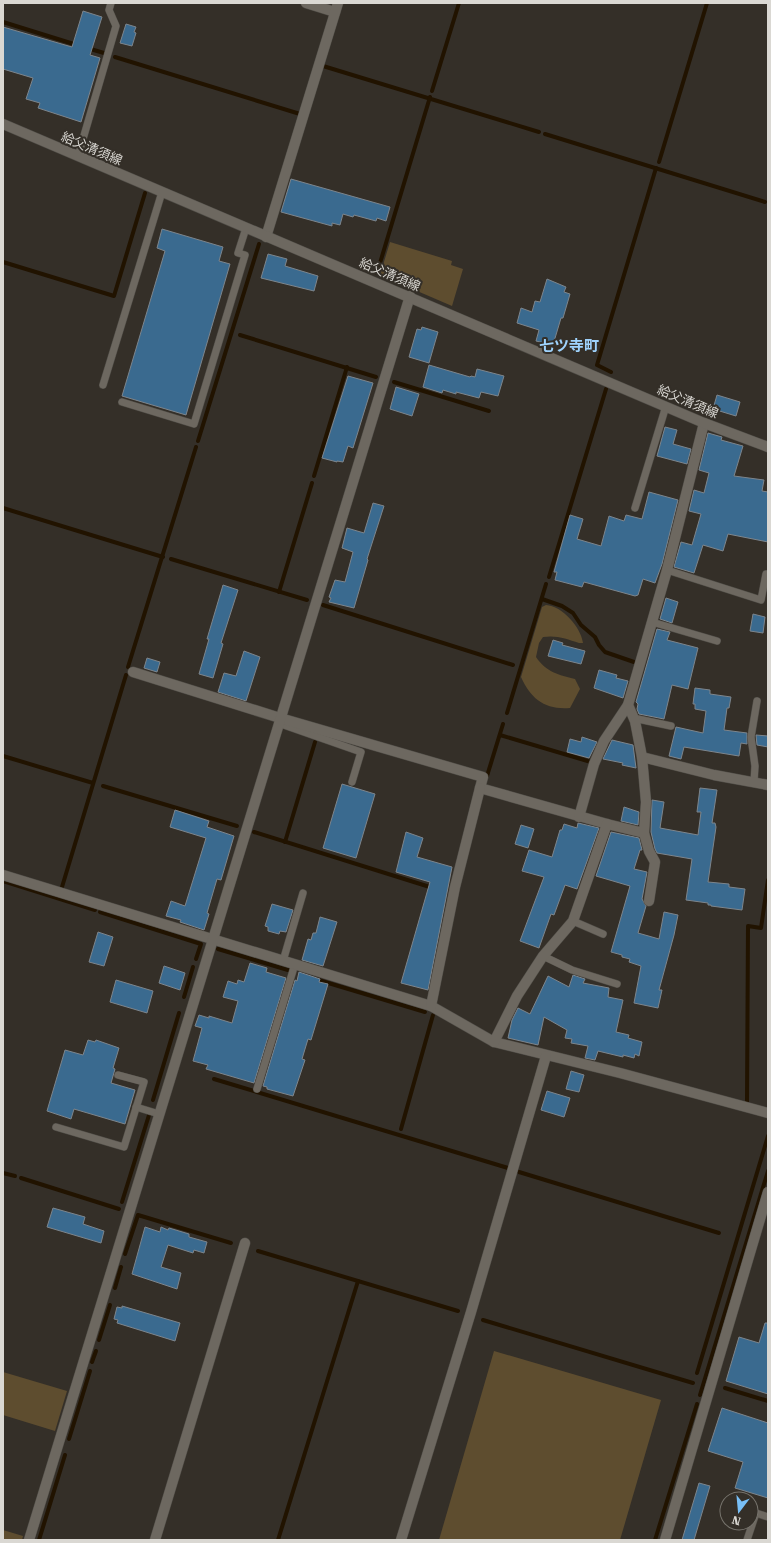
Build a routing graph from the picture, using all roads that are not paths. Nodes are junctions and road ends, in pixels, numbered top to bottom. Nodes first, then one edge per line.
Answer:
1 (112, 3) edge
2 (306, 3) edge
3 (337, 7) edge
4 (3, 124) edge
5 (78, 156) junction
6 (162, 192) junction
7 (246, 228) junction
8 (266, 237) junction
9 (410, 296) junction
10 (103, 385) dead end
11 (122, 402) dead end
12 (666, 406) junction
13 (704, 423) junction
14 (768, 446) edge
15 (635, 508) dead end
16 (667, 570) junction
17 (768, 574) edge
18 (652, 622) junction
19 (717, 641) dead end
20 (133, 672) dead end
21 (757, 701) dead end
22 (628, 705) junction
23 (279, 721) junction
24 (635, 721) junction
25 (671, 726) dead end
26 (642, 757) junction
27 (352, 782) dead end
28 (754, 782) junction
29 (768, 785) edge
30 (480, 788) junction
31 (579, 817) junction
32 (607, 824) junction
33 (644, 833) junction
34 (3, 875) edge
35 (303, 893) dead end
36 (648, 902) dead end
37 (573, 921) junction
38 (603, 934) dead end
39 (213, 939) junction
40 (543, 956) junction
41 (283, 961) junction
42 (295, 964) junction
43 (617, 984) dead end
44 (431, 1006) junction
45 (494, 1042) junction
46 (546, 1056) junction
47 (118, 1075) dead end
48 (257, 1089) dead end
49 (136, 1107) junction
50 (768, 1113) edge
51 (159, 1114) junction
52 (56, 1127) dead end
53 (768, 1192) edge
54 (245, 1243) dead end
55 (768, 1517) edge
56 (29, 1540) edge
57 (155, 1540) edge
58 (401, 1540) edge
59 (665, 1540) edge
60 (748, 1540) edge

1 - 5 lane
2 - 3 street
3 - 8 street
4 - 5 street, 給父清須線
5 - 6 street, 給父清須線
6 - 7 street, 給父清須線
6 - 10 lane
7 - 8 street, 給父清須線
7 - 11 lane
8 - 9 street, 給父清須線
9 - 12 street, 給父清須線
9 - 23 street
12 - 13 street, 給父清須線
12 - 15 lane
13 - 14 street, 給父清須線
13 - 16 street
16 - 17 lane
16 - 18 street
18 - 19 lane
18 - 22 street
20 - 23 street
21 - 28 lane
22 - 24 street
22 - 31 street
23 - 27 lane
23 - 30 street
23 - 39 street
24 - 25 lane
24 - 26 street
26 - 28 street
26 - 33 street
28 - 29 street
30 - 31 street
30 - 44 street
31 - 32 street
32 - 33 street
32 - 37 street
33 - 36 street
34 - 39 street
35 - 41 lane
37 - 38 lane
37 - 40 street
39 - 41 street
39 - 51 street
40 - 43 lane
40 - 45 street
41 - 42 street
42 - 44 street
42 - 48 lane
44 - 45 street
45 - 46 street
46 - 50 street
46 - 58 street
47 - 49 lane
49 - 51 lane
49 - 52 lane
51 - 56 street
53 - 59 street
54 - 57 street
55 - 60 lane

